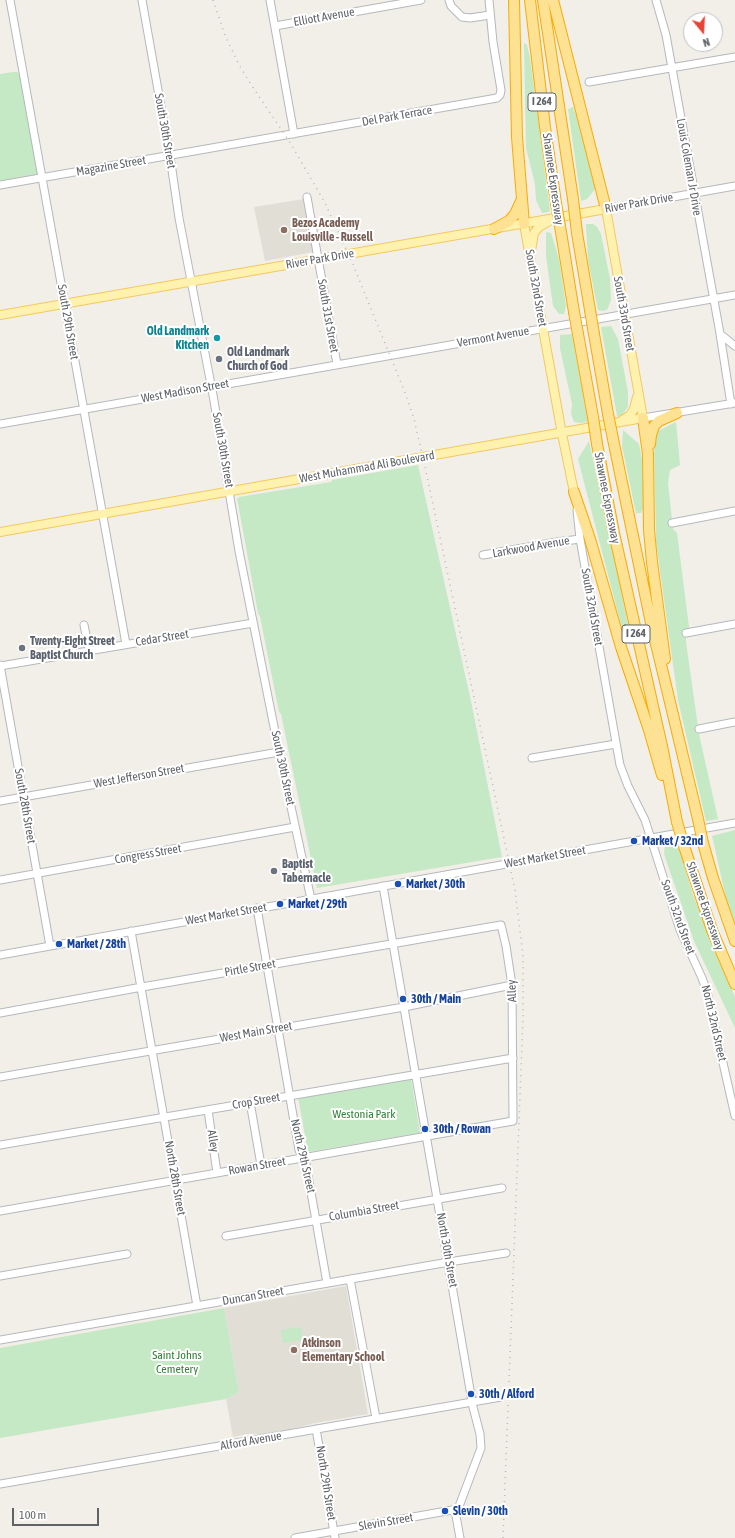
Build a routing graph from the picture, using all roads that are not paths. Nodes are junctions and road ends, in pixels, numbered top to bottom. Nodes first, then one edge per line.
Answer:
1 (10, 0) edge
2 (142, 0) edge
3 (270, 0) edge
4 (421, 0) edge
5 (449, 0) edge
6 (490, 0) edge
7 (514, 0) edge
8 (530, 0) edge
9 (543, 0) edge
10 (553, 0) edge
11 (656, 0) edge
12 (490, 15) junction
13 (275, 26) junction
14 (735, 57) edge
15 (672, 68) junction
16 (589, 82) dead end
17 (294, 134) junction
18 (170, 156) junction
19 (42, 179) junction
20 (0, 186) edge
21 (735, 186) edge
22 (694, 194) junction
23 (307, 197) dead end
24 (521, 199) junction
25 (606, 209) junction
26 (552, 219) junction
27 (524, 224) junction
28 (494, 229) junction
29 (530, 258) junction
30 (318, 259) junction
31 (192, 282) junction
32 (735, 295) edge
33 (713, 299) junction
34 (64, 304) junction
35 (624, 314) junction
36 (0, 315) edge
37 (543, 328) junction
38 (720, 334) junction
39 (735, 346) edge
40 (417, 350) joint
41 (336, 364) junction
42 (212, 386) junction
43 (638, 392) junction
44 (733, 404) edge
45 (84, 409) junction
46 (677, 413) junction
47 (643, 418) junction
48 (0, 424) edge
49 (617, 424) junction
50 (562, 434) junction
51 (648, 454) junction
52 (230, 492) junction
53 (574, 492) junction
54 (735, 511) edge
55 (103, 514) junction
56 (672, 523) dead end
57 (0, 532) edge
58 (580, 539) junction
59 (483, 555) dead end
60 (253, 623) junction
61 (735, 624) edge
62 (84, 625) dead end
63 (686, 633) dead end
64 (126, 644) junction
65 (89, 650) junction
66 (0, 666) edge
67 (735, 722) edge
68 (675, 724) junction
69 (700, 728) dead end
70 (616, 744) junction
71 (279, 752) junction
72 (532, 758) dead end
73 (23, 797) junction
74 (0, 801) edge
75 (677, 822) junction
76 (735, 823) edge
77 (295, 827) junction
78 (651, 838) junction
79 (37, 873) junction
80 (0, 880) edge
81 (383, 886) junction
82 (311, 899) junction
83 (257, 908) junction
84 (501, 925) joint
85 (131, 932) junction
86 (735, 941) edge
87 (393, 944) junction
88 (50, 946) junction
89 (0, 955) edge
90 (267, 965) junction
91 (702, 978) joint
92 (735, 984) edge
93 (512, 985) junction
94 (142, 987) junction
95 (404, 1007) junction
96 (0, 1013) edge
97 (278, 1029) junction
98 (152, 1051) junction
99 (513, 1058) junction
100 (416, 1074) junction
101 (0, 1077) edge
102 (290, 1096) junction
103 (250, 1102) junction
104 (208, 1110) junction
105 (735, 1116) edge
106 (164, 1117) junction
107 (513, 1121) joint
108 (427, 1136) junction
109 (0, 1145) edge
110 (303, 1157) junction
111 (261, 1165) junction
112 (217, 1173) junction
113 (175, 1180) junction
114 (502, 1188) dead end
115 (438, 1199) junction
116 (0, 1211) edge
117 (317, 1219) junction
118 (226, 1236) dead end
119 (506, 1253) dead end
120 (127, 1254) dead end
121 (449, 1262) junction
122 (0, 1276) edge
123 (350, 1279) junction
124 (327, 1283) junction
125 (197, 1306) junction
126 (0, 1340) edge
127 (501, 1397) dead end
128 (473, 1401) junction
129 (376, 1418) junction
130 (316, 1429) junction
131 (0, 1484) edge
132 (458, 1509) junction
133 (334, 1535) edge
134 (295, 1538) edge
135 (460, 1538) edge

1 - 19 street, South 29th Street
2 - 18 street, South 30th Street
3 - 13 street
4 - 13 street, Elliott Avenue
5 - 12 street
6 - 12 street
7 - 24 highway
8 - 75 highway, Shawnee Expressway / I 264, bridge
9 - 68 highway, Shawnee Expressway / I 264, bridge
10 - 25 highway
11 - 15 street, Louis Coleman Jr Drive
12 - 17 street, Del Park Terrace
13 - 17 street
14 - 15 street
15 - 16 street
15 - 22 street, Louis Coleman Jr Drive
17 - 18 street, Magazine Street
18 - 19 street, Magazine Street
18 - 31 street, South 30th Street
19 - 20 street, Magazine Street
19 - 34 street, South 29th Street
21 - 22 street, River Park Drive
22 - 25 street, River Park Drive
22 - 33 street, Louis Coleman Jr Drive
23 - 30 street, South 31st Street
24 - 27 highway
24 - 28 highway
25 - 26 main road, River Park Drive
25 - 35 main road, South 33rd Street
26 - 27 main road, River Park Drive
26 - 29 main road
27 - 28 main road, River Park Drive
27 - 29 main road, South 32nd Street
28 - 30 main road, River Park Drive
29 - 37 main road, South 32nd Street
30 - 31 main road, River Park Drive
30 - 41 street, South 31st Street
31 - 34 main road, River Park Drive
31 - 42 street, South 30th Street
32 - 33 street, Vermont Avenue
33 - 35 street, Vermont Avenue
33 - 38 street, Louis Coleman Jr Drive
34 - 36 main road, River Park Drive
34 - 45 street, South 29th Street
35 - 37 street, Vermont Avenue
35 - 43 main road, South 33rd Street
37 - 40 street, Vermont Avenue
37 - 50 main road, South 32nd Street
38 - 39 street
38 - 44 street, Louis Coleman Jr Drive
40 - 41 street, West Madison Street
41 - 42 street, West Madison Street
42 - 45 street, West Madison Street
42 - 52 street, South 30th Street
43 - 47 main road, South 33rd Street
43 - 49 main road
44 - 46 street, West Muhammad Ali Boulevard
45 - 48 street, West Madison Street
45 - 55 street, South 29th Street
46 - 47 street, West Muhammad Ali Boulevard
46 - 51 highway
47 - 49 main road, West Muhammad Ali Boulevard
47 - 51 highway
49 - 50 main road, West Muhammad Ali Boulevard
50 - 52 main road, West Muhammad Ali Boulevard
50 - 53 main road, South 32nd Street
51 - 68 highway
52 - 55 main road, West Muhammad Ali Boulevard
52 - 60 street, South 30th Street
53 - 58 street, South 32nd Street
53 - 75 highway
54 - 56 street
55 - 57 main road, West Muhammad Ali Boulevard
55 - 64 street, South 29th Street
58 - 59 street, Larkwood Avenue
58 - 70 street, South 32nd Street
60 - 64 street, Cedar Street
60 - 71 street, South 30th Street
61 - 63 street
62 - 65 street
64 - 65 street, Cedar Street
65 - 66 street, Cedar Street
66 - 73 street, South 28th Street
67 - 69 street
68 - 86 highway, Shawnee Expressway / I 264, bridge
70 - 72 street
70 - 78 street, South 32nd Street
71 - 73 street, West Jefferson Street
71 - 77 street, South 30th Street
73 - 74 street, West Jefferson Street
73 - 79 street, South 28th Street
75 - 92 highway, Shawnee Expressway / I 264, bridge
76 - 78 street, West Market Street
77 - 79 street, Congress Street
77 - 82 street, South 30th Street
78 - 81 street, West Market Street
78 - 91 street, South 32nd Street
79 - 80 street, Congress Street
79 - 88 street, South 28th Street
81 - 82 street, West Market Street
81 - 87 street
82 - 83 street, West Market Street
83 - 85 street, West Market Street
83 - 90 street
84 - 87 street, Pirtle Street
84 - 93 street, Alley
85 - 88 street, West Market Street
85 - 94 street
87 - 90 street, Pirtle Street
87 - 95 street
88 - 89 street, West Market Street
90 - 94 street, Pirtle Street
90 - 97 street
91 - 105 street, North 32nd Street
93 - 95 street, West Main Street
93 - 99 street, Alley
94 - 96 street, Pirtle Street
94 - 98 street
95 - 97 street, West Main Street
95 - 100 street, North 30th Street
97 - 98 street, West Main Street
97 - 102 street, North 29th Street
98 - 101 street, West Main Street
98 - 106 street, North 28th Street
99 - 100 street, Crop Street
99 - 107 street, Alley
100 - 102 street, Crop Street
100 - 108 street, North 30th Street
102 - 103 street, Crop Street
102 - 110 street, North 29th Street
103 - 104 street, Crop Street
103 - 111 street
104 - 106 street, Crop Street
104 - 112 street, Alley
106 - 109 street, Crop Street
106 - 113 street, North 28th Street
107 - 108 street, Rowan Street
108 - 110 street, Rowan Street
108 - 115 street, North 30th Street
110 - 111 street, Rowan Street
110 - 117 street, North 29th Street
111 - 112 street, Rowan Street
112 - 113 street, Rowan Street
113 - 116 street, Rowan Street
113 - 125 street, North 28th Street
114 - 115 street, Columbia Street
115 - 117 street, Columbia Street
115 - 121 street, North 30th Street
117 - 118 street, Columbia Street
117 - 124 street, North 29th Street
119 - 121 street, Duncan Street
120 - 122 street
121 - 123 street, Duncan Street
121 - 128 street, North 30th Street
123 - 124 street, Duncan Street
123 - 129 street
124 - 125 street, Duncan Street
125 - 126 street, Duncan Street
127 - 128 street, Alford Avenue
128 - 129 street, Alford Avenue
128 - 132 street, North 30th Street
129 - 130 street, Alford Avenue
130 - 131 street, Alford Avenue
130 - 133 street, North 29th Street
132 - 133 street, Slevin Street
132 - 135 street
133 - 134 street, Slevin Street

